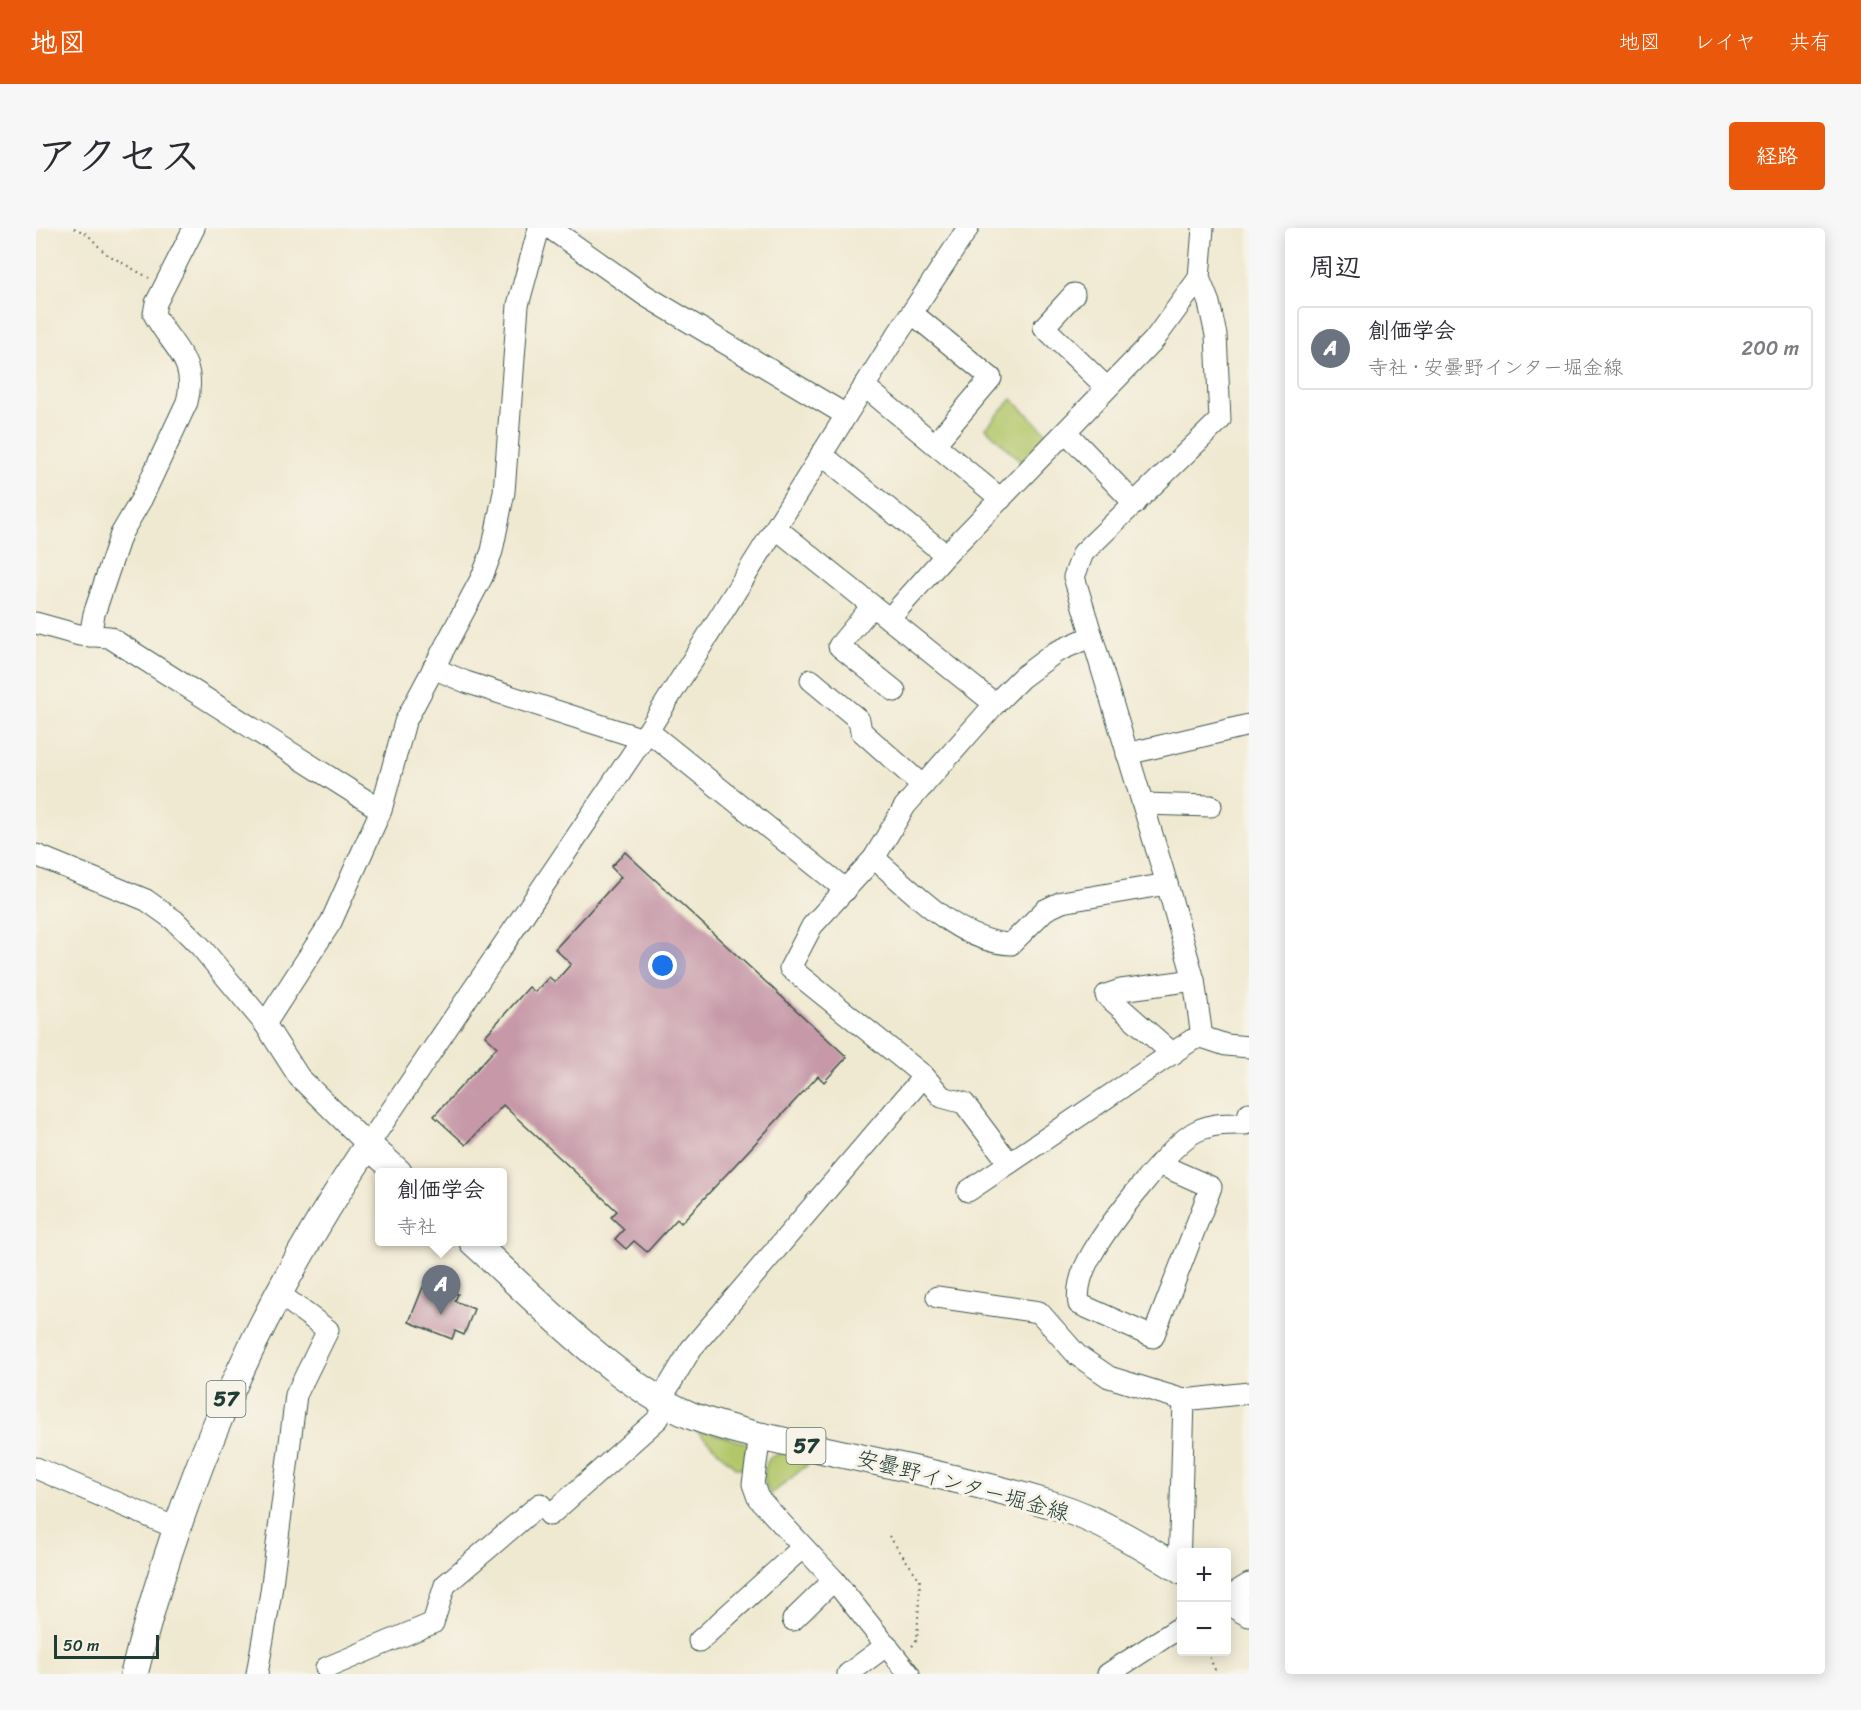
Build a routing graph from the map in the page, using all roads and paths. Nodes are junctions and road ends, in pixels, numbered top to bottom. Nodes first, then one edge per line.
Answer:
1 (74, 228) edge
2 (194, 228) edge
3 (968, 228) edge
4 (1203, 228) edge
5 (540, 229) edge
6 (1199, 278) junction
7 (164, 286) junction
8 (1074, 294) dead end
9 (918, 318) dead end
10 (864, 386) junction
11 (1107, 388) junction
12 (846, 415) junction
13 (1066, 432) junction
14 (935, 444) junction
15 (821, 454) junction
16 (1002, 499) junction
17 (1135, 504) junction
18 (777, 529) junction
19 (946, 555) junction
20 (880, 613) junction
21 (36, 622) edge
22 (90, 636) junction
23 (1092, 636) junction
24 (433, 668) junction
25 (811, 680) dead end
26 (895, 691) dead end
27 (995, 704) junction
28 (1249, 725) edge
29 (646, 735) junction
30 (1127, 753) junction
31 (923, 786) junction
32 (1143, 804) junction
33 (1211, 806) dead end
34 (381, 810) junction
35 (36, 855) edge
36 (874, 858) junction
37 (1167, 884) junction
38 (846, 890) junction
39 (1194, 980) junction
40 (265, 1024) junction
41 (1202, 1037) junction
42 (1249, 1047) edge
43 (1173, 1054) junction
44 (924, 1076) junction
45 (1249, 1113) edge
46 (368, 1145) junction
47 (1009, 1163) junction
48 (1159, 1164) junction
49 (393, 1168) edge
50 (968, 1191) dead end
51 (477, 1246) edge
52 (278, 1293) junction
53 (937, 1297) dead end
54 (1249, 1393) edge
55 (1184, 1400) junction
56 (664, 1401) junction
57 (760, 1436) junction
58 (36, 1468) edge
59 (176, 1528) junction
60 (889, 1536) dead end
61 (803, 1547) junction
62 (1181, 1548) edge
63 (1177, 1568) edge
64 (834, 1580) junction
65 (1249, 1584) edge
66 (1231, 1596) edge
67 (1231, 1602) edge
68 (1249, 1613) edge
69 (793, 1620) dead end
70 (1177, 1629) edge
71 (699, 1641) dead end
72 (887, 1645) junction
73 (1209, 1656) edge
74 (326, 1668) dead end
75 (905, 1668) edge
76 (134, 1674) edge
77 (257, 1674) edge
78 (848, 1674) edge
79 (1108, 1674) edge
80 (1217, 1674) edge

1 - 7 path
2 - 7 street
3 - 10 street
4 - 6 street
5 - 12 street
5 - 24 street
6 - 11 street
6 - 17 street
7 - 22 street
8 - 11 street
9 - 14 street
10 - 12 street
10 - 14 street
11 - 13 street
12 - 15 street
13 - 16 street
13 - 17 street
14 - 16 street
15 - 18 street
15 - 19 street
16 - 19 street
17 - 23 street
18 - 20 street
18 - 29 street
19 - 20 street
20 - 26 street
20 - 27 street
21 - 22 street
22 - 34 street
23 - 27 street
23 - 30 street
24 - 29 street
24 - 34 street
25 - 31 street
27 - 31 street
28 - 30 street
29 - 38 street
29 - 46 street
30 - 32 street
31 - 36 street
32 - 33 street
32 - 37 street
34 - 40 street
35 - 40 street
36 - 37 street
36 - 38 street
37 - 39 street
38 - 44 street
39 - 41 street
39 - 43 street
40 - 46 street
41 - 42 street
41 - 43 street
43 - 47 street
44 - 47 street
44 - 56 street
45 - 48 street
46 - 49 main road
46 - 52 main road, 57
47 - 50 street
48 - 48 street
51 - 56 main road, 安曇野インター堀金線 / 57
52 - 59 main road, 57
52 - 77 street
53 - 55 street
54 - 55 street
55 - 62 street
56 - 57 main road, 安曇野インター堀金線 / 57
56 - 74 street
57 - 61 street
57 - 63 main road, 安曇野インター堀金線 / 57
58 - 59 street
59 - 76 main road, 57
60 - 75 path
61 - 64 street
61 - 71 street
64 - 69 street
64 - 72 street
65 - 66 street
67 - 68 main road
70 - 79 street
72 - 75 street
72 - 78 street
73 - 80 path

